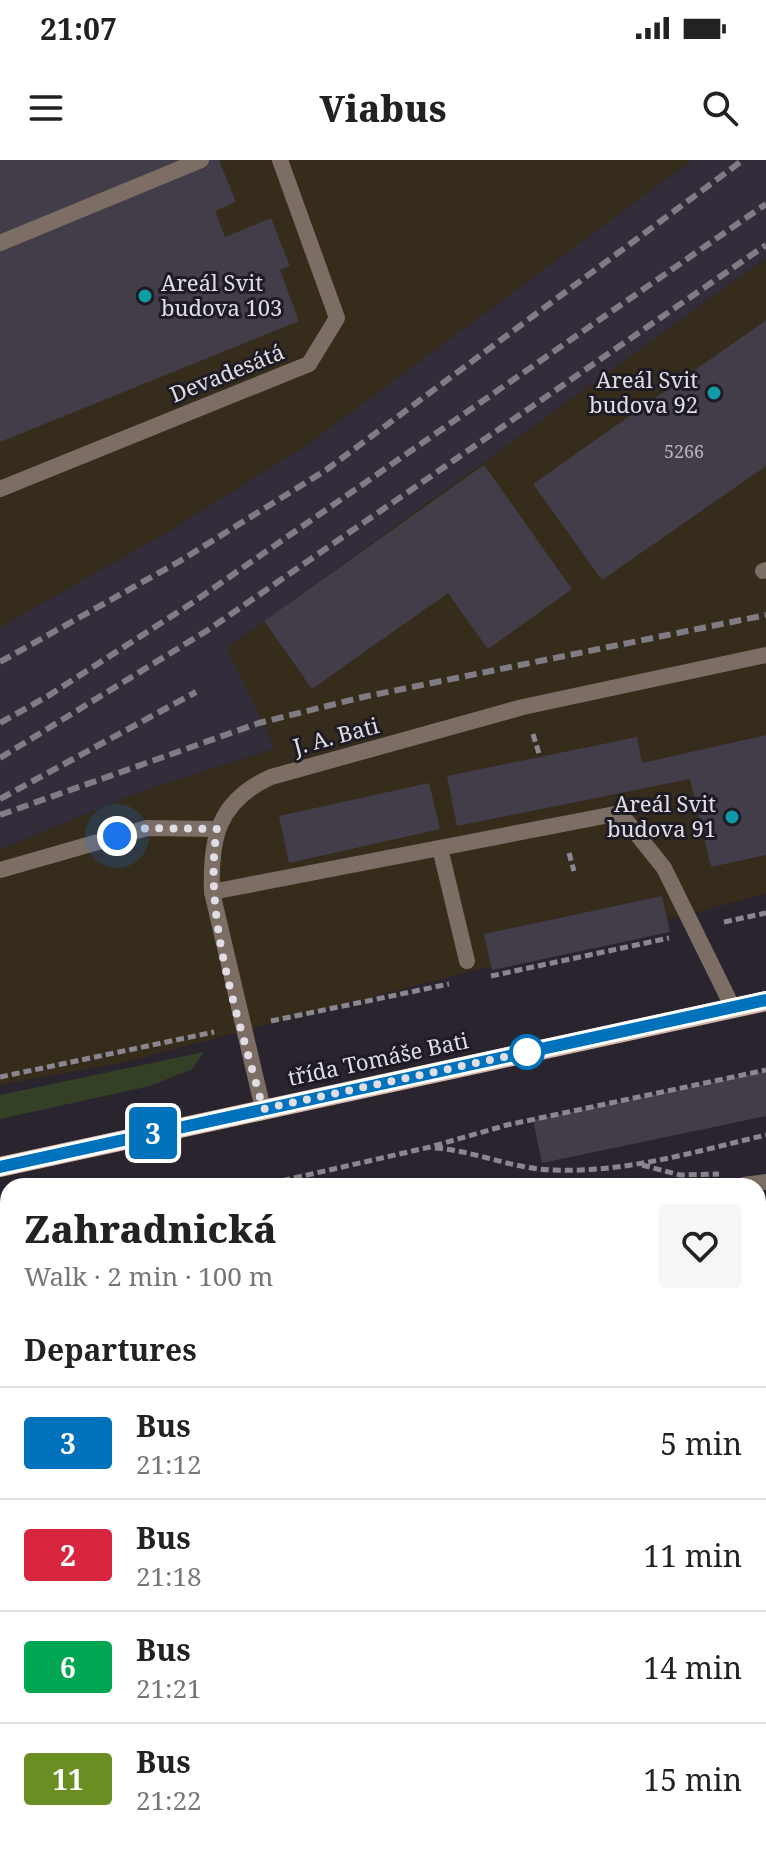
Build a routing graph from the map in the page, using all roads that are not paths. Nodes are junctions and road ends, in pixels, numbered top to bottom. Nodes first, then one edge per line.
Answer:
1 (201, 160) edge
2 (280, 160) edge
3 (0, 243) edge
4 (0, 489) edge
5 (766, 655) edge
6 (217, 829) junction
7 (440, 848) junction
8 (0, 870) edge
9 (212, 892) junction
10 (467, 961) dead end
11 (766, 1001) edge
12 (733, 1008) junction
13 (263, 1109) junction
14 (0, 1167) edge

1 - 3 street
2 - 4 street, Devadesátá
5 - 6 street, J. A. Bati
6 - 8 street
6 - 9 street, J. A. Bati
7 - 9 street
7 - 10 street
7 - 12 street
9 - 13 street, J. A. Bati
11 - 12 main road, třída Tomáše Bati
12 - 13 main road, třída Tomáše Bati
13 - 14 main road, třída Tomáše Bati

